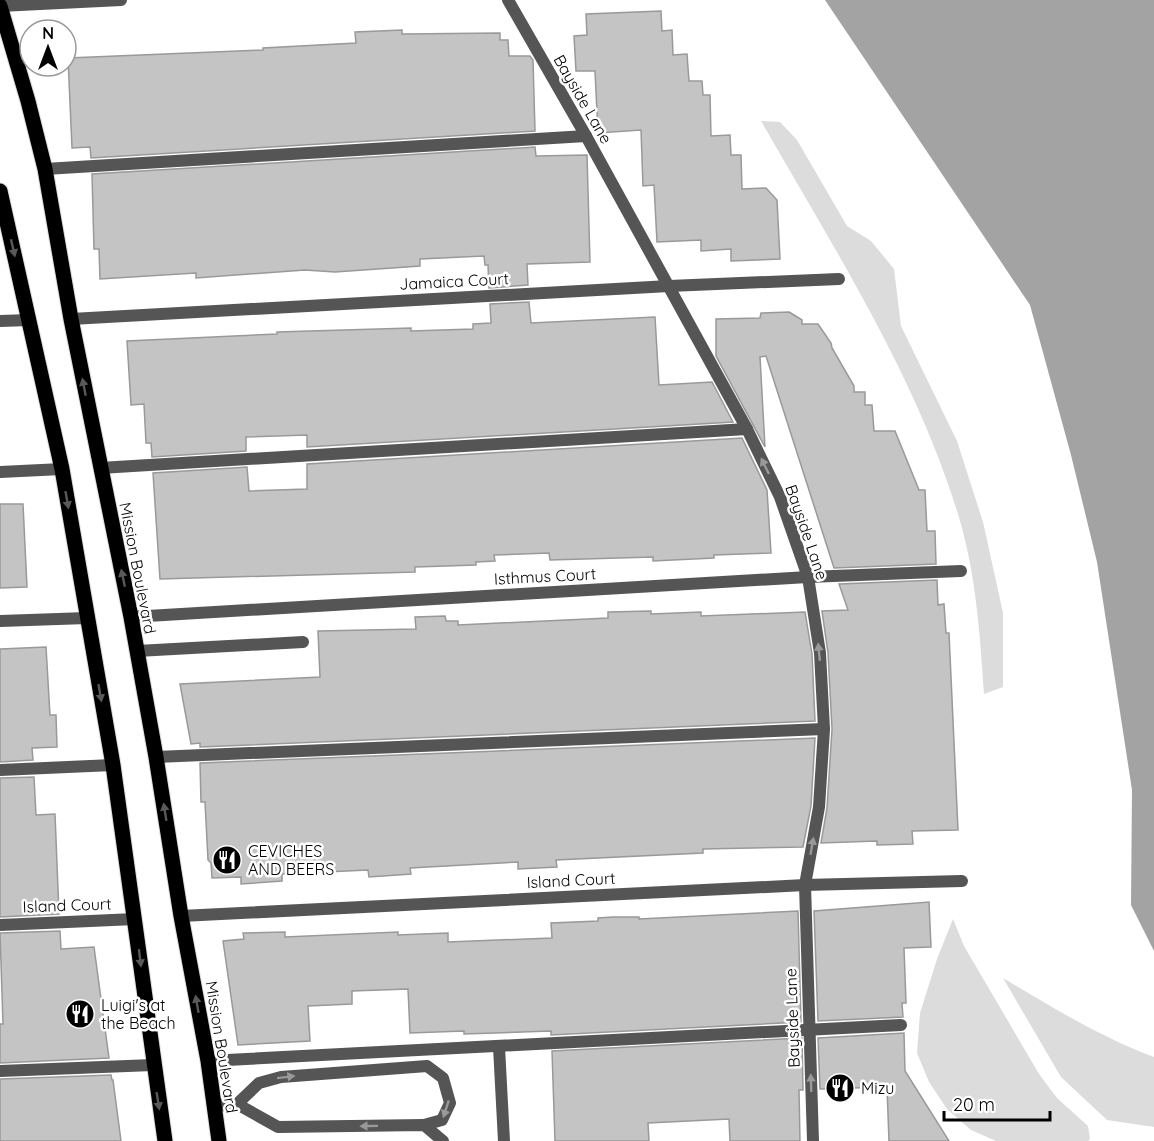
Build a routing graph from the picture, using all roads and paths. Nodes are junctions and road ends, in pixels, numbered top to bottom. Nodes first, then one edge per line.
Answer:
1 (121, 0) edge
2 (508, 0) edge
3 (0, 6) edge
4 (585, 136) junction
5 (45, 169) junction
6 (0, 191) edge
7 (838, 279) dead end
8 (669, 286) junction
9 (70, 319) junction
10 (30, 320) junction
11 (0, 321) edge
12 (747, 429) junction
13 (100, 468) junction
14 (62, 470) junction
15 (0, 472) edge
16 (961, 571) dead end
17 (808, 577) junction
18 (131, 616) junction
19 (87, 618) junction
20 (0, 621) edge
21 (303, 642) dead end
22 (137, 651) junction
23 (824, 729) junction
24 (156, 757) junction
25 (113, 765) junction
26 (0, 770) edge
27 (962, 881) dead end
28 (805, 885) junction
29 (181, 916) junction
30 (135, 919) junction
31 (0, 924) edge
32 (901, 1025) dead end
33 (809, 1030) junction
34 (499, 1047) junction
35 (208, 1061) junction
36 (153, 1065) junction
37 (0, 1071) edge
38 (237, 1104) junction
39 (214, 1106) junction
40 (424, 1125) junction
41 (165, 1141) edge
42 (219, 1141) edge
43 (443, 1141) edge
44 (504, 1141) edge
45 (813, 1141) edge

1 - 3 street
2 - 4 street, Bayside Lane
3 - 5 main road, Mission Boulevard
4 - 5 street
4 - 8 street, Bayside Lane
5 - 9 main road, Mission Boulevard
6 -> 10 main road
7 - 8 street, Jamaica Court
8 - 9 street, Jamaica Court
8 - 12 street, Bayside Lane
13 -> 9 main road, Mission Boulevard
10 - 11 street
10 - 14 main road
12 - 13 street
17 -> 12 street, Bayside Lane
18 -> 13 main road, Mission Boulevard
14 - 15 street
14 -> 19 main road
16 - 17 street, Isthmus Court
17 - 18 street, Isthmus Court
23 -> 17 street, Bayside Lane
18 - 22 main road, Mission Boulevard
19 - 20 street
19 -> 25 main road
21 - 22 street
22 - 24 main road, Mission Boulevard
23 - 24 street
28 -> 23 street, Bayside Lane
29 -> 24 main road, Mission Boulevard
25 - 26 street
25 - 30 main road
27 - 28 street, Island Court
28 - 29 street, Island Court
28 - 33 street, Bayside Lane
35 -> 29 main road, Mission Boulevard
30 - 31 street, Island Court
30 -> 36 main road
32 - 33 street
33 - 34 street
45 -> 33 street, Bayside Lane
34 - 35 street
34 - 44 street
35 - 39 main road, Mission Boulevard
36 - 37 street
36 -> 41 main road
38 - 39 street
40 -> 38 street
38 -> 40 street
39 - 42 main road, Mission Boulevard
40 - 43 street

